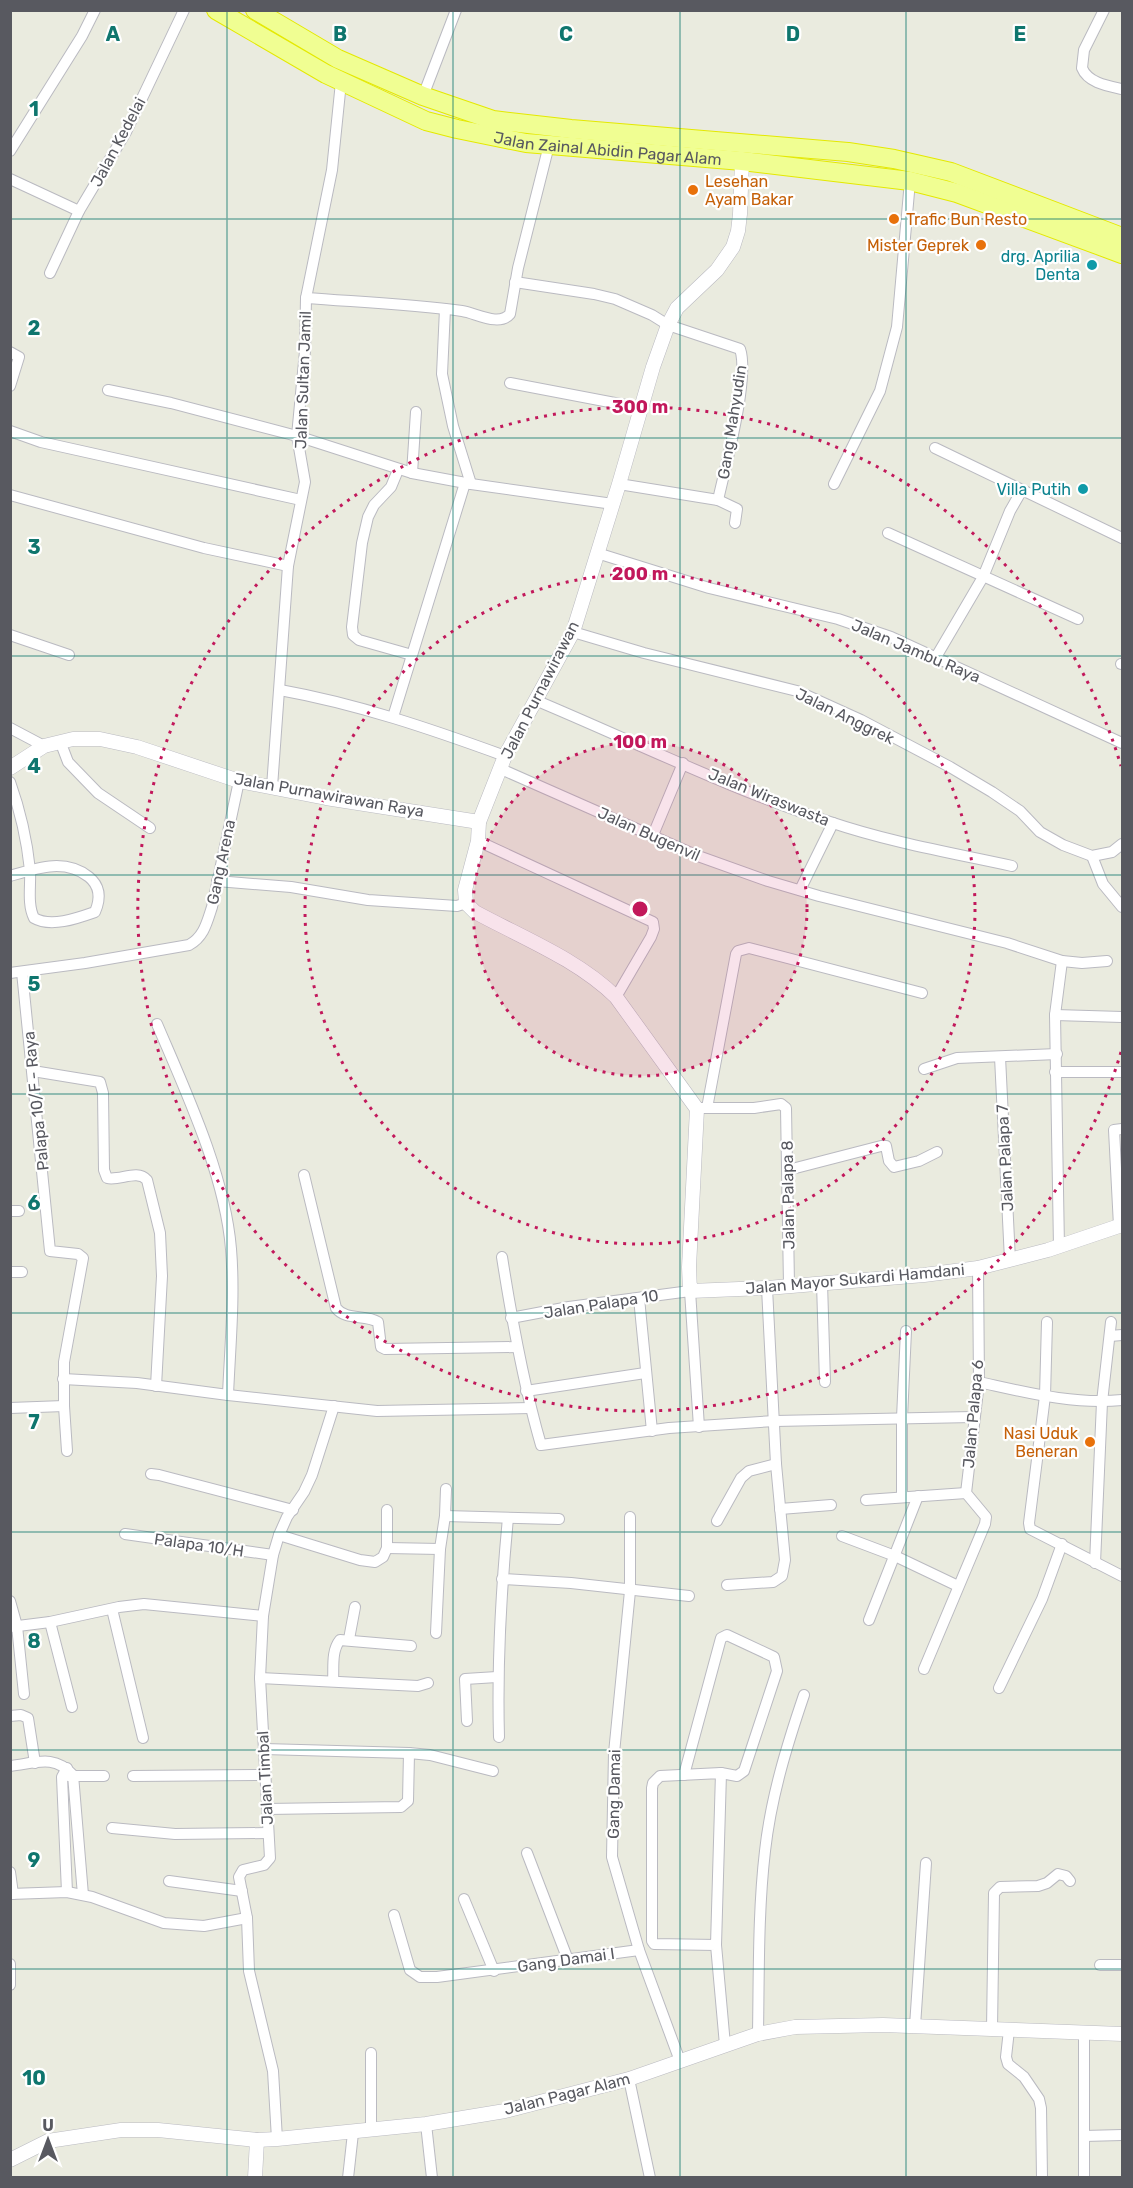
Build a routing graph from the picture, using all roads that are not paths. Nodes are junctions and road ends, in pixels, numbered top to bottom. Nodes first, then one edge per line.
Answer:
1 (95, 10) edge
2 (184, 10) edge
3 (216, 10) edge
4 (255, 10) edge
5 (456, 10) edge
6 (1104, 10) edge
7 (341, 82) junction
8 (1122, 89) edge
9 (423, 96) junction
10 (549, 144) junction
11 (10, 151) edge
12 (742, 161) junction
13 (10, 179) edge
14 (910, 181) junction
15 (1010, 204) junction
16 (79, 211) junction
17 (1116, 243) edge
18 (50, 273) dead end
19 (515, 282) junction
20 (306, 298) junction
21 (445, 309) junction
22 (668, 325) junction
23 (10, 352) edge
24 (510, 383) dead end
25 (10, 386) edge
26 (108, 390) dead end
27 (641, 408) junction
28 (416, 412) dead end
29 (10, 431) edge
30 (297, 436) junction
31 (935, 448) dead end
32 (398, 470) junction
33 (412, 473) junction
34 (468, 484) junction
35 (619, 484) junction
36 (834, 484) dead end
37 (1022, 490) junction
38 (10, 495) edge
39 (301, 500) junction
40 (718, 500) junction
41 (613, 504) junction
42 (735, 523) dead end
43 (888, 533) dead end
44 (1122, 538) edge
45 (597, 553) junction
46 (288, 566) junction
47 (983, 577) junction
48 (1078, 619) dead end
49 (573, 632) junction
50 (10, 635) edge
51 (69, 655) dead end
52 (412, 655) junction
53 (936, 657) junction
54 (280, 690) junction
55 (535, 700) junction
56 (393, 717) junction
57 (10, 728) edge
58 (60, 741) junction
59 (1122, 743) edge
60 (44, 746) junction
61 (503, 762) junction
62 (683, 763) junction
63 (10, 768) edge
64 (239, 781) junction
65 (10, 782) edge
66 (272, 787) junction
67 (479, 822) junction
68 (833, 823) junction
69 (150, 828) dead end
70 (652, 835) junction
71 (478, 841) junction
72 (1122, 844) edge
73 (1092, 856) junction
74 (1012, 866) dead end
75 (30, 870) junction
76 (10, 876) edge
77 (217, 881) junction
78 (800, 890) junction
79 (466, 903) junction
80 (1122, 907) edge
81 (1062, 961) junction
82 (1107, 961) dead end
83 (22, 972) junction
84 (10, 973) edge
85 (922, 993) dead end
86 (616, 997) junction
87 (1056, 1015) junction
88 (1122, 1017) edge
89 (157, 1024) dead end
90 (1057, 1054) junction
91 (999, 1056) junction
92 (924, 1069) dead end
93 (33, 1071) junction
94 (1056, 1072) junction
95 (1122, 1072) edge
96 (702, 1108) junction
97 (1122, 1129) edge
98 (937, 1152) dead end
99 (788, 1170) junction
100 (304, 1175) dead end
101 (1121, 1226) edge
102 (1059, 1247) junction
103 (502, 1257) dead end
104 (1010, 1260) junction
105 (978, 1268) junction
106 (822, 1283) junction
107 (789, 1285) junction
108 (767, 1288) junction
109 (690, 1291) junction
110 (639, 1298) junction
111 (512, 1318) junction
112 (1047, 1322) dead end
113 (1111, 1322) dead end
114 (906, 1331) dead end
115 (1122, 1335) edge
116 (1110, 1336) junction
117 (517, 1347) junction
118 (645, 1373) junction
119 (63, 1378) junction
120 (825, 1382) dead end
121 (979, 1382) junction
122 (156, 1386) junction
123 (526, 1391) junction
124 (228, 1395) junction
125 (1045, 1396) junction
126 (1122, 1400) edge
127 (1102, 1402) junction
128 (64, 1406) junction
129 (334, 1406) junction
130 (10, 1408) edge
131 (530, 1408) junction
132 (973, 1417) junction
133 (902, 1418) junction
134 (775, 1421) junction
135 (699, 1427) junction
136 (652, 1431) junction
137 (68, 1451) dead end
138 (776, 1464) junction
139 (152, 1474) dead end
140 (446, 1489) dead end
141 (966, 1493) junction
142 (918, 1496) junction
143 (902, 1497) junction
144 (866, 1500) dead end
145 (831, 1505) dead end
146 (780, 1509) junction
147 (292, 1510) junction
148 (387, 1510) dead end
149 (445, 1516) junction
150 (630, 1517) dead end
151 (508, 1518) junction
152 (559, 1519) dead end
153 (717, 1521) dead end
154 (125, 1534) dead end
155 (279, 1535) junction
156 (842, 1536) dead end
157 (1062, 1544) junction
158 (387, 1548) junction
159 (440, 1549) junction
160 (273, 1555) junction
161 (895, 1556) junction
162 (1095, 1563) junction
163 (1122, 1576) edge
164 (502, 1579) junction
165 (727, 1586) dead end
166 (958, 1586) junction
167 (630, 1591) junction
168 (689, 1596) dead end
169 (10, 1601) edge
170 (355, 1607) dead end
171 (112, 1609) junction
172 (263, 1616) junction
173 (869, 1620) dead end
174 (50, 1622) junction
175 (14, 1626) edge
176 (436, 1633) dead end
177 (349, 1639) junction
178 (411, 1646) dead end
179 (924, 1669) dead end
180 (497, 1677) junction
181 (260, 1678) junction
182 (333, 1682) junction
183 (428, 1683) dead end
184 (999, 1688) dead end
185 (24, 1694) dead end
186 (804, 1695) dead end
187 (72, 1707) dead end
188 (10, 1716) edge
189 (467, 1721) dead end
190 (499, 1737) dead end
191 (142, 1738) dead end
192 (264, 1749) junction
193 (409, 1753) junction
194 (35, 1763) junction
195 (10, 1767) edge
196 (493, 1771) dead end
197 (67, 1773) junction
198 (721, 1773) junction
199 (264, 1775) junction
200 (684, 1775) junction
201 (104, 1776) dead end
202 (133, 1776) dead end
203 (267, 1809) junction
204 (112, 1828) dead end
205 (267, 1833) junction
206 (527, 1853) dead end
207 (926, 1863) dead end
208 (10, 1872) edge
209 (170, 1881) dead end
210 (1070, 1881) dead end
211 (242, 1891) junction
212 (67, 1893) junction
213 (12, 1894) edge
214 (83, 1895) junction
215 (464, 1899) dead end
216 (394, 1915) dead end
217 (247, 1918) junction
218 (716, 1945) junction
219 (639, 1950) junction
220 (568, 1960) junction
221 (10, 1964) edge
222 (1100, 1965) dead end
223 (1122, 1965) edge
224 (494, 1971) junction
225 (10, 1985) edge
226 (915, 2026) junction
227 (992, 2029) junction
228 (1009, 2030) junction
229 (1084, 2033) junction
230 (758, 2034) junction
231 (1122, 2034) edge
232 (725, 2045) junction
233 (370, 2053) dead end
234 (680, 2061) junction
235 (629, 2079) junction
236 (426, 2124) junction
237 (371, 2130) junction
238 (353, 2133) junction
239 (1122, 2135) edge
240 (1084, 2136) junction
241 (277, 2139) junction
242 (256, 2140) junction
243 (10, 2160) edge
244 (255, 2178) edge
245 (348, 2178) edge
246 (432, 2178) edge
247 (650, 2178) edge
248 (1042, 2178) edge
249 (1084, 2178) edge

1 - 11 street
2 - 16 street, Jalan Kedelai
3 - 7 highway, Jalan Zainal Abidin Pagar Alam
4 - 9 highway, Jalan Zainal Abidin Pagar Alam
5 - 9 street
6 - 8 street
7 - 10 highway, Jalan Zainal Abidin Pagar Alam
7 - 20 street, Jalan Sultan Jamil
9 - 15 highway, Jalan Zainal Abidin Pagar Alam
10 - 12 highway, Jalan Zainal Abidin Pagar Alam
10 - 19 street
12 - 14 highway, Jalan Zainal Abidin Pagar Alam
12 - 22 street, Jalan Purnawirawan
13 - 16 street
14 - 15 highway, Jalan Zainal Abidin Pagar Alam
14 - 36 street
15 - 17 highway, Jalan Zainal Abidin Pagar Alam
16 - 18 street, Jalan Kedelai
19 - 21 street
19 - 22 street
20 - 21 street
20 - 30 street, Jalan Sultan Jamil
21 - 34 street
22 - 27 street, Jalan Purnawirawan
22 - 40 street, Gang Mahyudin
23 - 25 street
24 - 27 street
26 - 30 street
27 - 35 street, Jalan Purnawirawan
28 - 33 street
29 - 39 street
30 - 32 street
30 - 39 street, Jalan Sultan Jamil
31 - 37 street
32 - 33 street
32 - 52 street
33 - 34 street
34 - 41 street
34 - 52 street
35 - 40 street
35 - 41 street, Jalan Purnawirawan
37 - 44 street
37 - 47 street
38 - 46 street
39 - 46 street, Jalan Sultan Jamil
40 - 42 street
41 - 45 street, Jalan Purnawirawan
43 - 47 street
45 - 49 street, Jalan Purnawirawan
45 - 53 street, Jalan Jambu Raya
46 - 54 street, Jalan Sultan Jamil
47 - 48 street
47 - 53 street
49 - 55 street, Jalan Purnawirawan
49 - 73 street, Jalan Anggrek
50 - 51 street
52 - 56 street
53 - 59 street, Jalan Jambu Raya
54 - 56 street, Jalan Bugenvil
54 - 66 street, Jalan Sultan Jamil
55 - 61 street, Jalan Purnawirawan
55 - 62 street, Jalan Wiraswasta
56 - 61 street, Jalan Bugenvil
57 - 60 street
58 - 60 street, Jalan Purnawirawan Raya
58 - 64 street, Jalan Purnawirawan Raya
58 - 69 street
60 - 63 street, Jalan Purnawirawan Raya
61 - 67 street, Jalan Purnawirawan
61 - 70 street, Jalan Bugenvil
62 - 68 street, Jalan Wiraswasta
62 - 70 street
64 - 66 street, Jalan Purnawirawan Raya
64 - 77 street, Gang Arena
65 - 75 street
66 - 67 street, Jalan Purnawirawan Raya
67 - 71 street, Jalan Purnawirawan
68 - 74 street, Jalan Wiraswasta
68 - 78 street
70 - 78 street, Jalan Bugenvil
71 - 79 street, Jalan Purnawirawan
71 - 86 street
72 - 73 street
73 - 80 street
75 - 75 street
75 - 76 street
77 - 79 street
77 - 83 street, Gang Arena
78 - 81 street, Jalan Bugenvil
79 - 86 street
81 - 82 street, Jalan Bugenvil
81 - 87 street
83 - 84 street
83 - 93 street, Palapa 10/F - Raya
85 - 96 street
86 - 96 street
87 - 88 street
87 - 90 street
89 - 124 street
90 - 91 street
90 - 94 street
91 - 92 street
91 - 104 street, Jalan Palapa 7
93 - 119 street, Palapa 10/F - Raya
93 - 122 street
94 - 95 street
94 - 102 street
96 - 99 street, Jalan Palapa 8
96 - 109 street
97 - 101 street
98 - 99 street
99 - 107 street, Jalan Palapa 8
100 - 117 street
101 - 102 street, Jalan Mayor Sukardi Hamdani
102 - 104 street, Jalan Mayor Sukardi Hamdani
103 - 111 street
104 - 105 street, Jalan Mayor Sukardi Hamdani
105 - 106 street, Jalan Mayor Sukardi Hamdani
105 - 121 street, Jalan Palapa 6
106 - 107 street, Jalan Mayor Sukardi Hamdani
106 - 120 street
107 - 108 street, Jalan Mayor Sukardi Hamdani
108 - 109 street, Jalan Mayor Sukardi Hamdani
108 - 134 street
109 - 110 street, Jalan Palapa 10
109 - 135 street
110 - 111 street, Jalan Palapa 10
110 - 118 street
111 - 117 street
112 - 125 street
113 - 116 street
114 - 133 street
115 - 116 street
116 - 127 street
117 - 123 street
118 - 123 street
118 - 136 street
119 - 122 street
119 - 128 street, Palapa 10/F - Raya
121 - 125 street
121 - 132 street, Jalan Palapa 6
122 - 124 street
123 - 131 street
124 - 129 street
125 - 127 street
125 - 157 street
126 - 127 street
127 - 162 street
128 - 130 street
128 - 137 street, Palapa 10/F - Raya
129 - 131 street
129 - 147 street, Jalan Timbal
131 - 136 street
132 - 133 street
132 - 141 street, Jalan Palapa 6
133 - 134 street
133 - 143 street
134 - 135 street
134 - 138 street
135 - 136 street
138 - 146 street
138 - 153 street
139 - 147 street
140 - 149 street
141 - 142 street
141 - 166 street, Jalan Palapa 6
142 - 143 street
142 - 161 street
143 - 144 street
145 - 146 street
146 - 165 street
147 - 155 street, Jalan Timbal
148 - 158 street
149 - 151 street
149 - 159 street
150 - 167 street, Gang Damai
151 - 152 street
151 - 164 street
154 - 160 street, Palapa 10/H
155 - 158 street
155 - 160 street, Jalan Timbal
156 - 161 street
157 - 162 street
157 - 184 street
158 - 159 street
159 - 176 street
160 - 172 street, Jalan Timbal
161 - 166 street
161 - 173 street
162 - 163 street
164 - 167 street
164 - 180 street
166 - 179 street
167 - 168 street
167 - 219 street, Gang Damai
169 - 175 street
170 - 177 street
171 - 172 street
171 - 174 street
171 - 191 street
172 - 181 street, Jalan Timbal
174 - 175 street
174 - 187 street
175 - 185 street
177 - 178 street
177 - 182 street
180 - 189 street
180 - 190 street
181 - 182 street
181 - 192 street, Jalan Timbal
182 - 183 street
186 - 230 street
188 - 194 street
192 - 193 street
192 - 199 street, Jalan Timbal
193 - 196 street
193 - 203 street
194 - 195 street
194 - 197 street
197 - 201 street
197 - 212 street
197 - 214 street
198 - 200 street
198 - 200 street
198 - 218 street
199 - 202 street
199 - 203 street, Jalan Timbal
200 - 218 street
203 - 205 street, Jalan Timbal
204 - 205 street
205 - 211 street, Jalan Timbal
206 - 220 street
207 - 226 street
208 - 213 street
209 - 211 street
210 - 227 street
211 - 217 street
212 - 213 street
212 - 214 street
214 - 217 street
215 - 224 street
216 - 224 street, Gang Damai I
217 - 241 street
218 - 232 street
219 - 220 street, Gang Damai I
219 - 234 street, Gang Damai
220 - 224 street, Gang Damai I
221 - 225 street
222 - 223 street
226 - 227 street, Jalan Pagar Alam
226 - 230 street, Jalan Pagar Alam
227 - 228 street, Jalan Pagar Alam
228 - 229 street, Jalan Pagar Alam
228 - 248 street
229 - 231 street, Jalan Pagar Alam
229 - 240 street
230 - 232 street, Jalan Pagar Alam
232 - 234 street, Jalan Pagar Alam
233 - 237 street
234 - 235 street, Jalan Pagar Alam
235 - 236 street, Jalan Pagar Alam
235 - 247 street
236 - 237 street, Jalan Pagar Alam
236 - 246 street
237 - 238 street, Jalan Pagar Alam
238 - 241 street, Jalan Pagar Alam
238 - 245 street
239 - 240 street
240 - 249 street
241 - 242 street, Jalan Pagar Alam
242 - 243 street, Jalan Pagar Alam
242 - 244 street

